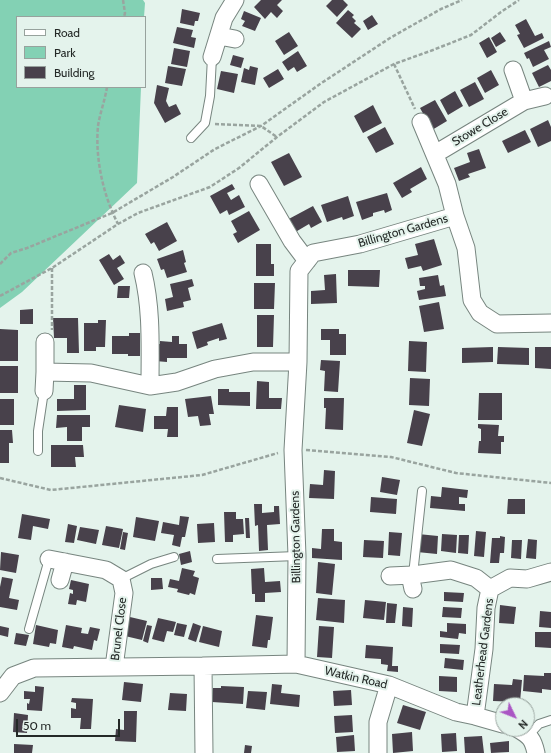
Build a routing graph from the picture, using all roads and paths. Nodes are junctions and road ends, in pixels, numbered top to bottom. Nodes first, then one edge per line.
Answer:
1 (123, 0) edge
2 (235, 0) edge
3 (462, 0) edge
4 (519, 0) edge
5 (124, 16) edge
6 (212, 57) joint
7 (394, 64) junction
8 (513, 70) dead end
9 (108, 88) edge
10 (545, 96) dead end
11 (524, 101) junction
12 (421, 122) joint
13 (205, 123) junction
14 (261, 126) junction
15 (277, 137) junction
16 (191, 138) dead end
17 (435, 154) junction
18 (259, 184) dead end
19 (112, 213) junction
20 (455, 216) junction
21 (118, 224) junction
22 (307, 261) junction
23 (0, 264) edge
24 (52, 268) junction
25 (143, 273) dead end
26 (0, 296) edge
27 (551, 322) edge
28 (44, 342) joint
29 (298, 362) junction
30 (45, 372) junction
31 (150, 386) junction
32 (44, 392) joint
33 (293, 450) junction
34 (38, 451) dead end
35 (0, 478) edge
36 (551, 483) edge
37 (422, 491) dead end
38 (297, 556) junction
39 (174, 557) dead end
40 (216, 559) dead end
41 (57, 560) junction
42 (551, 572) edge
43 (390, 576) dead end
44 (121, 579) junction
45 (60, 580) dead end
46 (412, 580) junction
47 (490, 589) junction
48 (28, 629) dead end
49 (296, 664) junction
50 (203, 666) junction
51 (114, 667) junction
52 (389, 685) junction
53 (0, 693) edge
54 (475, 716) junction
55 (551, 720) edge
56 (495, 722) edge
57 (535, 726) edge
58 (528, 737) edge
59 (204, 753) edge
60 (378, 753) edge
61 (536, 753) edge

1 - 5 path
2 - 6 street
3 - 14 path
4 - 7 path
6 - 13 lane
7 - 12 path
7 - 15 path
8 - 11 street
9 - 19 path
10 - 11 street, Stowe Close
11 - 17 street, Stowe Close
12 - 17 street
13 - 14 path
13 - 16 lane
14 - 15 path
14 - 19 path
15 - 21 path
17 - 20 street
18 - 22 street
19 - 21 path
19 - 23 path
20 - 22 street, Billington Gardens
20 - 27 street, Billington Gardens
21 - 24 path
22 - 29 street, Billington Gardens
24 - 26 path
24 - 28 path
25 - 31 street
28 - 30 street
29 - 31 street
29 - 33 street, Billington Gardens
30 - 31 street
30 - 32 street
32 - 34 lane
33 - 35 path
33 - 36 path
33 - 38 street, Billington Gardens
37 - 46 lane
38 - 40 lane
38 - 49 street, Billington Gardens
39 - 44 lane
41 - 44 street
41 - 45 street
41 - 48 lane
42 - 47 street, Leatherhead Gardens
43 - 46 street, Leatherhead Gardens
44 - 51 street, Brunel Close
46 - 47 street, Leatherhead Gardens
47 - 54 street, Leatherhead Gardens
49 - 50 street, Watkin Road
49 - 52 street, Watkin Road
50 - 51 street, Watkin Road
50 - 59 street
51 - 53 street, Watkin Road
52 - 54 street, Watkin Road
52 - 60 street
54 - 56 street, Watkin Road
55 - 57 lane
58 - 61 street

